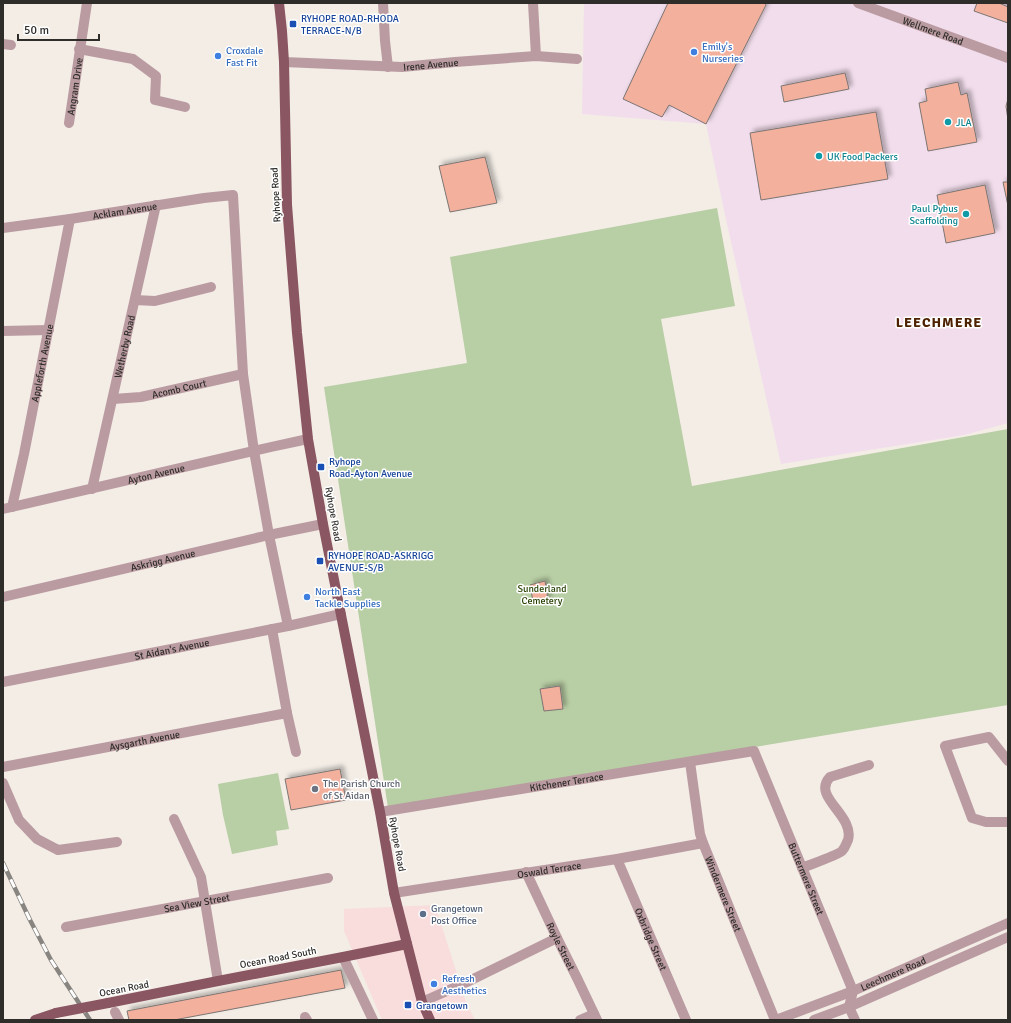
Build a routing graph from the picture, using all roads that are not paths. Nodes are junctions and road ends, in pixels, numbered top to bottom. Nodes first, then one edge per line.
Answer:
1 (87, 3) edge
2 (280, 3) edge
3 (382, 3) edge
4 (533, 3) edge
5 (858, 3) edge
6 (79, 49) junction
7 (536, 56) junction
8 (1008, 58) edge
9 (577, 59) dead end
10 (284, 62) junction
11 (388, 67) junction
12 (185, 107) dead end
13 (68, 122) dead end
14 (156, 205) junction
15 (70, 219) junction
16 (3, 228) edge
17 (211, 287) dead end
18 (135, 300) junction
19 (49, 330) junction
20 (3, 331) edge
21 (244, 374) junction
22 (113, 400) junction
23 (308, 439) junction
24 (254, 451) junction
25 (92, 489) junction
26 (7, 508) edge
27 (323, 524) junction
28 (269, 535) junction
29 (3, 597) edge
30 (341, 614) junction
31 (288, 626) junction
32 (272, 629) junction
33 (3, 682) edge
34 (287, 713) junction
35 (754, 751) joint
36 (296, 752) dead end
37 (1008, 761) edge
38 (690, 762) junction
39 (870, 765) dead end
40 (3, 767) edge
41 (3, 783) edge
42 (380, 812) junction
43 (174, 819) dead end
44 (1008, 822) edge
45 (117, 842) dead end
46 (703, 843) junction
47 (617, 858) junction
48 (802, 868) junction
49 (526, 872) junction
50 (328, 878) dead end
51 (394, 893) junction
52 (205, 901) junction
53 (1008, 923) edge
54 (66, 927) dead end
55 (1008, 937) edge
56 (557, 938) junction
57 (407, 944) junction
58 (343, 957) junction
59 (218, 981) junction
60 (853, 991) junction
61 (422, 1002) junction
62 (849, 1007) junction
63 (595, 1017) edge
64 (35, 1020) edge
65 (373, 1020) edge
66 (430, 1020) edge
67 (580, 1020) edge
68 (686, 1020) edge
69 (776, 1020) edge
70 (814, 1020) edge
71 (855, 1020) edge

1 - 6 street, Angram Drive
2 - 10 main road, Ryhope Road
3 - 11 street
4 - 7 street
5 - 8 street, Wellmere Road
6 - 12 street
6 - 13 street, Angram Drive
7 - 9 street, Irene Avenue
7 - 11 street, Irene Avenue
10 - 11 street, Irene Avenue
10 - 23 main road, Ryhope Road
14 - 15 street, Acklam Avenue
14 - 18 street, Wetherby Road
14 - 21 street, Acklam Avenue
15 - 16 street, Acklam Avenue
15 - 19 street, Appleforth Avenue
17 - 18 street
18 - 22 street, Wetherby Road
19 - 20 street
19 - 26 street, Appleforth Avenue
21 - 22 street, Acomb Court
21 - 24 street
22 - 25 street, Wetherby Road
23 - 24 street, Ayton Avenue
23 - 27 main road, Ryhope Road
24 - 25 street, Ayton Avenue
24 - 28 street
25 - 26 street, Ayton Avenue
27 - 28 street, Askrigg Avenue
27 - 30 main road, Ryhope Road
28 - 29 street, Askrigg Avenue
28 - 31 street
30 - 31 street, St Aidan's Avenue
30 - 42 main road, Ryhope Road
31 - 32 street, St Aidan's Avenue
32 - 33 street, St Aidan's Avenue
32 - 34 street
34 - 36 street
34 - 40 street, Aysgarth Avenue
35 - 38 street, Kitchener Terrace
35 - 48 street, Buttermere Street
37 - 44 street
38 - 42 street, Kitchener Terrace
38 - 46 street, Windermere Street
39 - 48 street
41 - 45 street
42 - 51 main road, Ryhope Road
43 - 52 street
46 - 47 street, Oswald Terrace
46 - 69 street, Windermere Street
47 - 49 street, Oswald Terrace
47 - 68 street, Oxbridge Street
48 - 60 street, Buttermere Street
49 - 51 street, Oswald Terrace
49 - 56 street, Royle Street
50 - 52 street, Sea View Street
51 - 57 main road, Ryhope Road
52 - 54 street, Sea View Street
52 - 59 street
53 - 60 street, Leechmere Road
55 - 62 street, Leechmere Road
56 - 61 street
56 - 63 street, Royle Street
57 - 58 main road
57 - 61 main road, Ryhope Road
58 - 59 main road, Ocean Road South
58 - 65 street
59 - 64 main road, Ocean Road, bridge
60 - 62 street
60 - 69 street, Leechmere Road
61 - 66 main road, Ryhope Road
62 - 70 street, Leechmere Road
62 - 71 street
63 - 67 street

